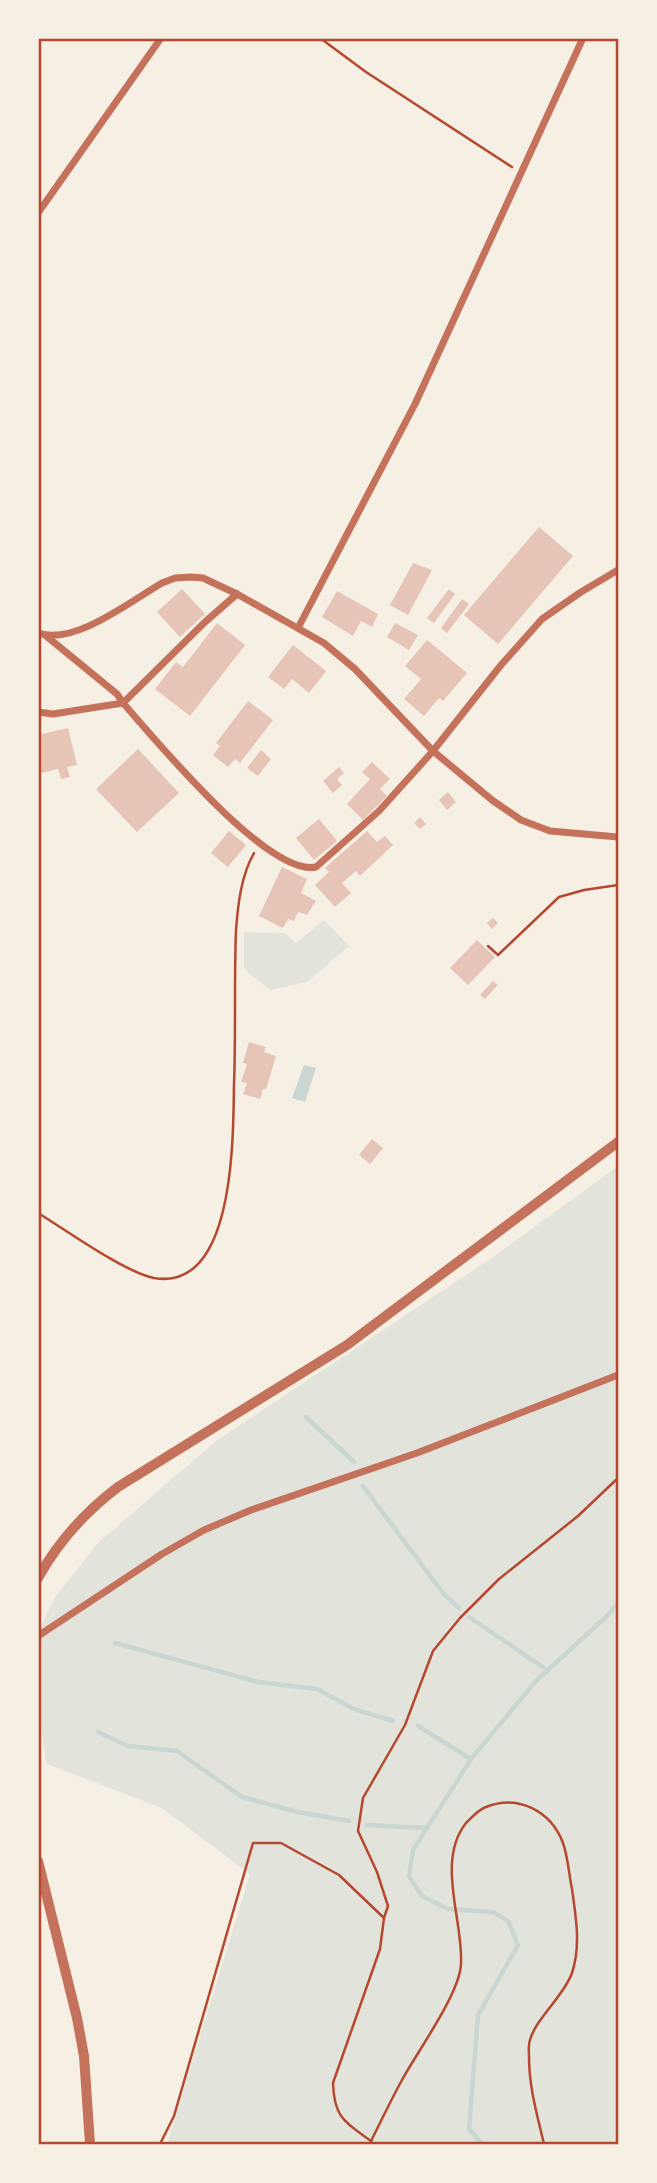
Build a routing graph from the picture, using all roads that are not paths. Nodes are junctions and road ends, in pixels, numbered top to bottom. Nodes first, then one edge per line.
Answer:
1 (161, 38) edge
2 (583, 38) edge
3 (38, 213) edge
4 (618, 570) edge
5 (237, 594) junction
6 (298, 628) junction
7 (41, 634) edge
8 (123, 703) junction
9 (38, 712) edge
10 (433, 751) junction
11 (618, 837) edge
12 (618, 1142) edge
13 (618, 1375) edge
14 (38, 1578) edge
15 (38, 1636) edge
16 (38, 1861) edge
17 (90, 2144) edge

1 - 3 street
2 - 6 street
4 - 10 street
5 - 6 street
5 - 7 street
5 - 8 street
6 - 10 street
7 - 8 street
8 - 9 street
8 - 10 street
10 - 11 street
12 - 14 street
13 - 15 street
16 - 17 street

